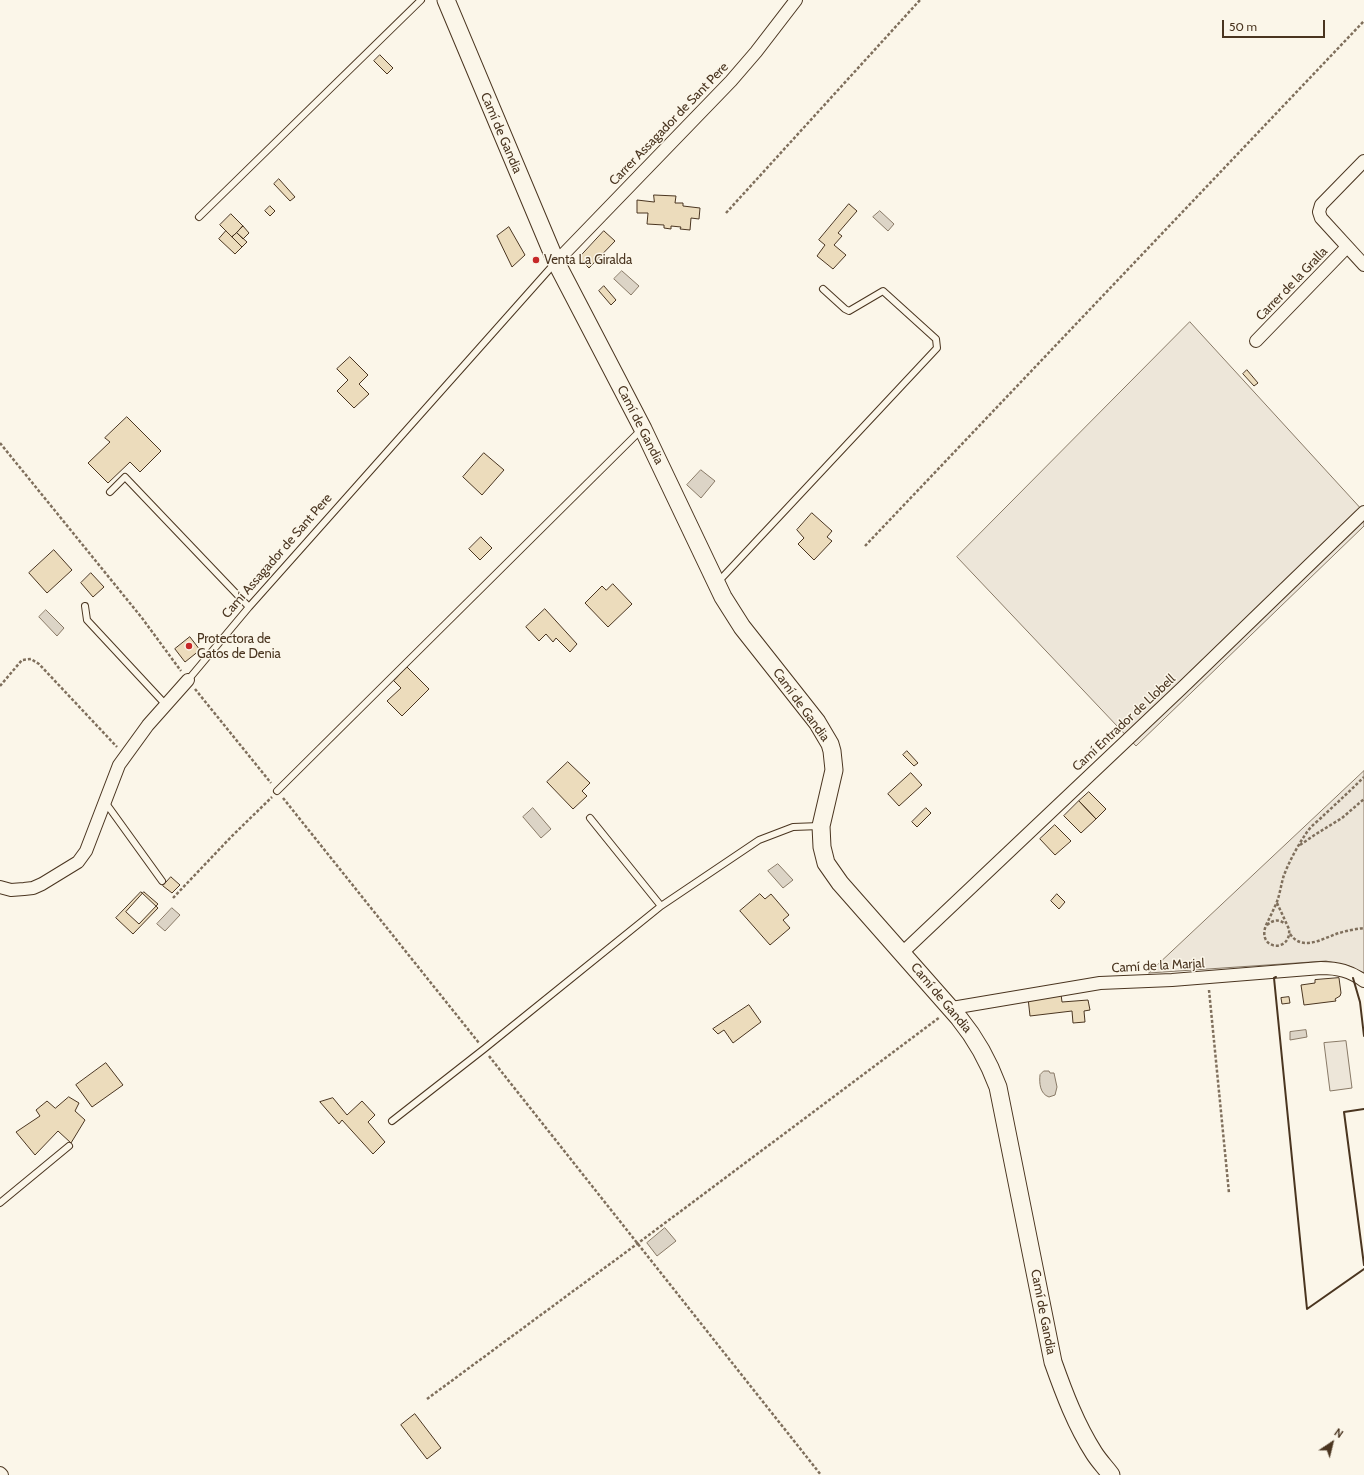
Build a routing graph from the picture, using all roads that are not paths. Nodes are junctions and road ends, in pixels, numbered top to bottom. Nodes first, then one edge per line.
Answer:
1 (421, 0) edge
2 (446, 0) edge
3 (796, 0) edge
4 (1364, 161) edge
5 (199, 217) dead end
6 (1347, 247) junction
7 (556, 262) junction
8 (1364, 265) edge
9 (823, 289) dead end
10 (1256, 341) dead end
11 (642, 429) junction
12 (110, 492) dead end
13 (1364, 512) edge
14 (716, 583) junction
15 (85, 606) dead end
16 (250, 607) junction
17 (188, 680) joint
18 (166, 704) junction
19 (277, 791) road end
20 (105, 802) junction
21 (590, 818) dead end
22 (821, 826) junction
23 (162, 881) dead end
24 (0, 887) edge
25 (661, 906) junction
26 (902, 953) junction
27 (1364, 981) edge
28 (952, 1008) junction
29 (392, 1121) dead end
30 (68, 1146) dead end
31 (0, 1202) edge
32 (1111, 1475) edge

1 - 5 lane
2 - 7 main road, Camí de Gandia
3 - 7 street, Carrer Assagador de Sant Pere
4 - 6 street, Carrer de la Gralla
6 - 8 street, Carrer de la Gralla
6 - 10 street, Carrer de la Gralla
7 - 11 main road, Camí de Gandia
7 - 16 lane, Camí Assagador de Sant Pere
9 - 14 lane
11 - 14 main road, Camí de Gandia
11 - 19 lane
12 - 16 lane
13 - 26 street, Camí Entrador de Llobell
14 - 22 main road, Camí de Gandia
15 - 18 lane
16 - 17 lane, Camí Assagador de Sant Pere
17 - 18 street, Camí Assagador de Sant Pere
18 - 20 street, Camí Assagador de Sant Pere
20 - 23 lane
20 - 24 street, Camí Assagador de Sant Pere
21 - 25 lane
22 - 25 lane
22 - 26 main road, Camí de Gandia
25 - 29 lane
26 - 28 main road, Camí de Gandia
27 - 28 street, Camí de la Marjal
28 - 32 main road, Camí de Gandia
30 - 31 lane

